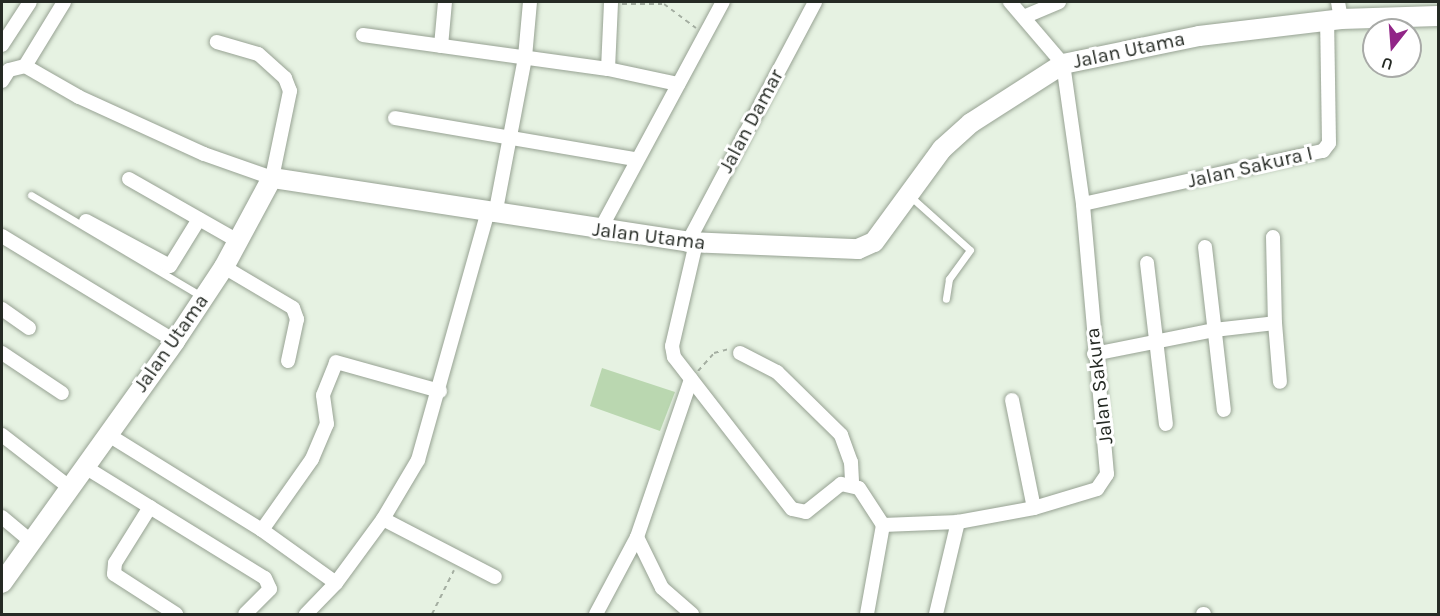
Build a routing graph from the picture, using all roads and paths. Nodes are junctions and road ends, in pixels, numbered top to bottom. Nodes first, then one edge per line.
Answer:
1 (30, 2) edge
2 (64, 2) edge
3 (445, 2) edge
4 (530, 2) edge
5 (723, 2) edge
6 (815, 2) edge
7 (1010, 2) edge
8 (1059, 2) edge
9 (611, 3) edge
10 (1335, 14) edge
11 (1026, 16) junction
12 (1438, 16) edge
13 (363, 35) dead end
14 (705, 35) junction
15 (217, 42) dead end
16 (2, 45) edge
17 (441, 46) junction
18 (525, 57) junction
19 (1062, 64) junction
20 (25, 66) junction
21 (608, 69) junction
22 (2, 81) edge
23 (678, 84) junction
24 (395, 118) dead end
25 (511, 135) junction
26 (636, 159) junction
27 (272, 178) junction
28 (129, 179) dead end
29 (32, 195) dead end
30 (909, 195) junction
31 (1083, 204) junction
32 (491, 215) junction
33 (199, 219) junction
34 (86, 221) dead end
35 (600, 230) junction
36 (1273, 237) dead end
37 (2, 239) edge
38 (236, 240) junction
39 (692, 243) junction
40 (1205, 247) dead end
41 (1147, 263) dead end
42 (224, 267) junction
43 (204, 298) junction
44 (946, 299) dead end
45 (2, 309) edge
46 (1275, 323) junction
47 (29, 328) dead end
48 (1214, 330) junction
49 (175, 341) junction
50 (1157, 342) junction
51 (2, 353) edge
52 (740, 354) joint
53 (1094, 354) junction
54 (288, 361) dead end
55 (691, 380) junction
56 (1280, 382) dead end
57 (440, 391) junction
58 (62, 393) dead end
59 (1012, 400) dead end
60 (1224, 410) dead end
61 (1166, 424) dead end
62 (106, 434) junction
63 (2, 435) edge
64 (85, 466) junction
65 (852, 484) junction
66 (69, 487) junction
67 (150, 507) junction
68 (1034, 508) junction
69 (2, 517) edge
70 (382, 519) junction
71 (958, 522) junction
72 (883, 525) junction
73 (262, 530) junction
74 (637, 537) junction
75 (32, 542) junction
76 (460, 557) junction
77 (495, 577) dead end
78 (2, 583) edge
79 (336, 583) junction
80 (176, 615) edge
81 (245, 615) edge
82 (306, 615) edge
83 (432, 615) edge
84 (596, 615) edge
85 (692, 615) edge
86 (867, 615) edge
87 (936, 615) edge

1 - 16 street
2 - 20 street
3 - 17 street
4 - 18 street
5 - 14 street
6 - 39 street, Jalan Damar
7 - 11 street
8 - 11 street
9 - 14 path
9 - 21 street
10 - 12 street, Jalan Utama
10 - 19 street, Jalan Utama
10 - 31 street, Jalan Sakura I
11 - 19 street
13 - 17 street
14 - 23 street
15 - 27 street
17 - 18 street
18 - 21 street
18 - 25 street
19 - 30 street, Jalan Utama
19 - 31 street, Jalan Sakura
20 - 22 street
20 - 27 street
21 - 23 street
23 - 26 street
24 - 25 street
25 - 26 street
25 - 32 street
26 - 35 street
27 - 32 street, Jalan Utama
27 - 38 street, Jalan Utama
28 - 33 street
29 - 43 lane
30 - 39 street, Jalan Utama
30 - 44 lane
31 - 53 street, Jalan Sakura
32 - 35 street, Jalan Utama
32 - 57 street
33 - 34 street
33 - 38 street
35 - 39 street, Jalan Utama
36 - 46 street
37 - 49 street
38 - 42 street, Jalan Utama
39 - 55 street, Jalan Damar
40 - 48 street
41 - 50 street
42 - 43 street, Jalan Utama
42 - 54 street
43 - 49 street, Jalan Utama
45 - 47 street
46 - 48 street
46 - 56 street
48 - 50 street
48 - 60 street
49 - 62 street, Jalan Utama
50 - 53 street
50 - 61 street
51 - 58 street
52 - 55 path
52 - 65 street
53 - 68 street, Jalan Sakura
55 - 65 street, Jalan Damar
55 - 74 street
57 - 70 street
57 - 73 street
59 - 68 street
62 - 64 street, Jalan Utama
62 - 73 street
63 - 66 street
64 - 66 street, Jalan Utama
64 - 67 street
65 - 72 street
66 - 75 street, Jalan Utama
67 - 80 street
67 - 81 street
68 - 71 street, Jalan Sakura
69 - 75 street
70 - 76 street
70 - 79 street
71 - 72 street, Jalan Sakura
71 - 87 street
72 - 86 street
73 - 79 street
74 - 84 street
74 - 85 street
75 - 78 street, Jalan Utama
76 - 77 street
76 - 83 path
79 - 82 street

